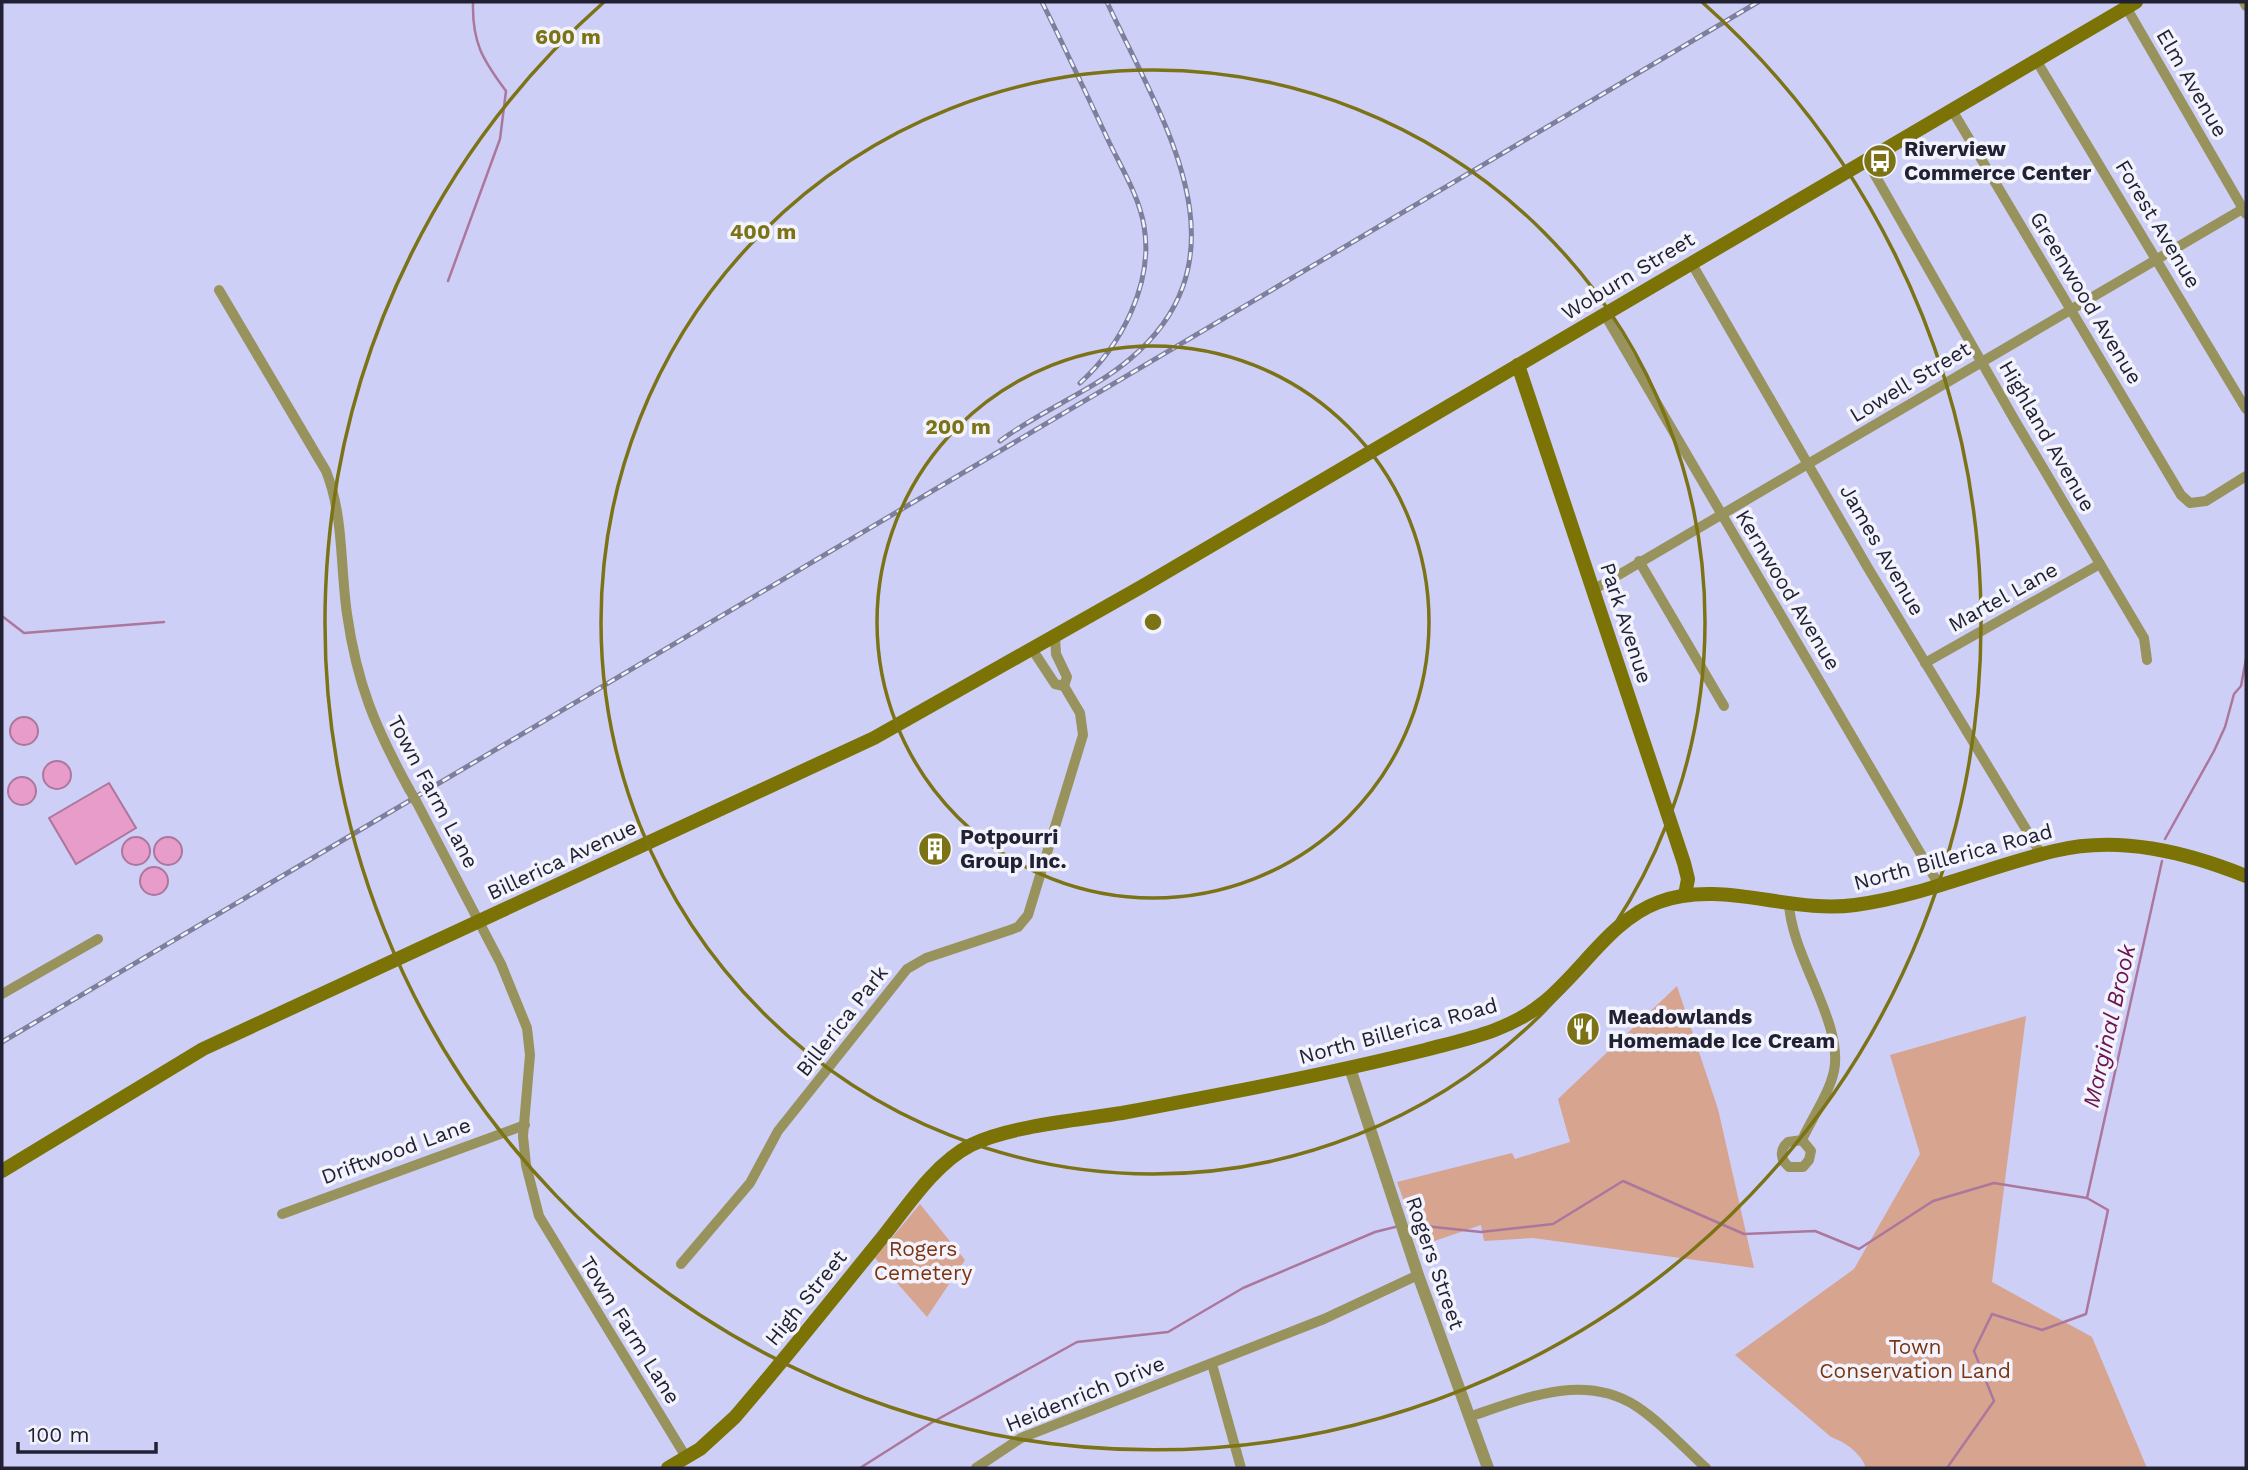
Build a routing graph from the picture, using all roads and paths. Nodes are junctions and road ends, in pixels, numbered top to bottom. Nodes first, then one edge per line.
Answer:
1 (2131, 5) edge
2 (2036, 60) junction
3 (1952, 110) junction
4 (1867, 160) junction
5 (2245, 210) edge
6 (2156, 258) junction
7 (1692, 264) junction
8 (219, 290) dead end
9 (2071, 309) junction
10 (1605, 315) junction
11 (1981, 361) junction
12 (1518, 365) junction
13 (2246, 409) edge
14 (1809, 464) junction
15 (2246, 476) edge
16 (1721, 514) junction
17 (1639, 561) junction
18 (2100, 564) junction
19 (1141, 587) joint
20 (1593, 590) junction
21 (1055, 636) junction
22 (1032, 649) junction
23 (2147, 660) dead end
24 (1925, 663) junction
25 (1064, 686) junction
26 (1724, 706) dead end
27 (2041, 854) junction
28 (2246, 876) edge
29 (1939, 885) junction
30 (1685, 895) junction
31 (1789, 904) junction
32 (479, 921) junction
33 (98, 939) dead end
34 (2, 994) edge
35 (1350, 1068) junction
36 (525, 1125) junction
37 (1802, 1140) dead end
38 (970, 1146) joint
39 (2, 1171) edge
40 (282, 1214) dead end
41 (681, 1264) dead end
42 (1418, 1275) junction
43 (1212, 1364) junction
44 (1469, 1417) junction
45 (687, 1457) junction
46 (668, 1468) edge
47 (976, 1468) edge
48 (1241, 1468) edge
49 (1488, 1468) edge
50 (1706, 1468) edge

1 - 2 main road, Woburn Street
1 - 5 street, Elm Avenue
2 - 3 main road, Woburn Street
2 - 6 street, Forest Avenue
3 - 4 main road, Woburn Street
3 - 9 street, Greenwood Avenue
4 - 7 main road, Woburn Street
4 - 11 street, Highland Avenue
5 - 6 street, Lowell Street
6 - 9 street, Lowell Street
6 - 13 street, Forest Avenue
7 - 10 main road, Woburn Street
7 - 14 street, James Avenue
8 - 32 street, Town Farm Lane, bridge
9 - 11 street, Lowell Street
9 - 15 street, Greenwood Avenue
10 - 12 main road, Woburn Street
10 - 16 street, Kernwood Avenue
11 - 14 street, Lowell Street
11 - 18 street, Highland Avenue
12 - 19 main road, Woburn Street
12 - 20 main road, Park Avenue
14 - 16 street, Lowell Street
14 - 24 street, James Avenue
16 - 17 street, Lowell Street
16 - 29 street, Kernwood Avenue
17 - 20 street, Lowell Street
17 - 26 street
18 - 23 street, Highland Avenue
18 - 24 street, Martel Lane
19 - 21 main road, Billerica Avenue
20 - 30 main road, Park Avenue
21 - 22 main road, Billerica Avenue
21 - 25 street, Billerica Park
22 - 25 street, Billerica Park
22 - 32 main road, Billerica Avenue
24 - 27 street, James Avenue
25 - 41 street, Billerica Park
27 - 28 main road, North Billerica Road
27 - 29 main road, North Billerica Road
29 - 31 main road, North Billerica Road
30 - 31 main road, North Billerica Road
30 - 35 main road, North Billerica Road
31 - 37 street
32 - 36 street, Town Farm Lane
32 - 39 main road, Billerica Avenue
33 - 34 street
35 - 38 main road, North Billerica Road
35 - 42 street, Rogers Street
36 - 40 street, Driftwood Lane
36 - 45 street, Town Farm Lane
38 - 45 main road, High Street
42 - 43 street, Heidenrich Drive
42 - 44 street, Rogers Street
43 - 47 street, Heidenrich Drive
43 - 48 street
44 - 49 street, Rogers Street
44 - 50 street
45 - 46 main road, High Street

